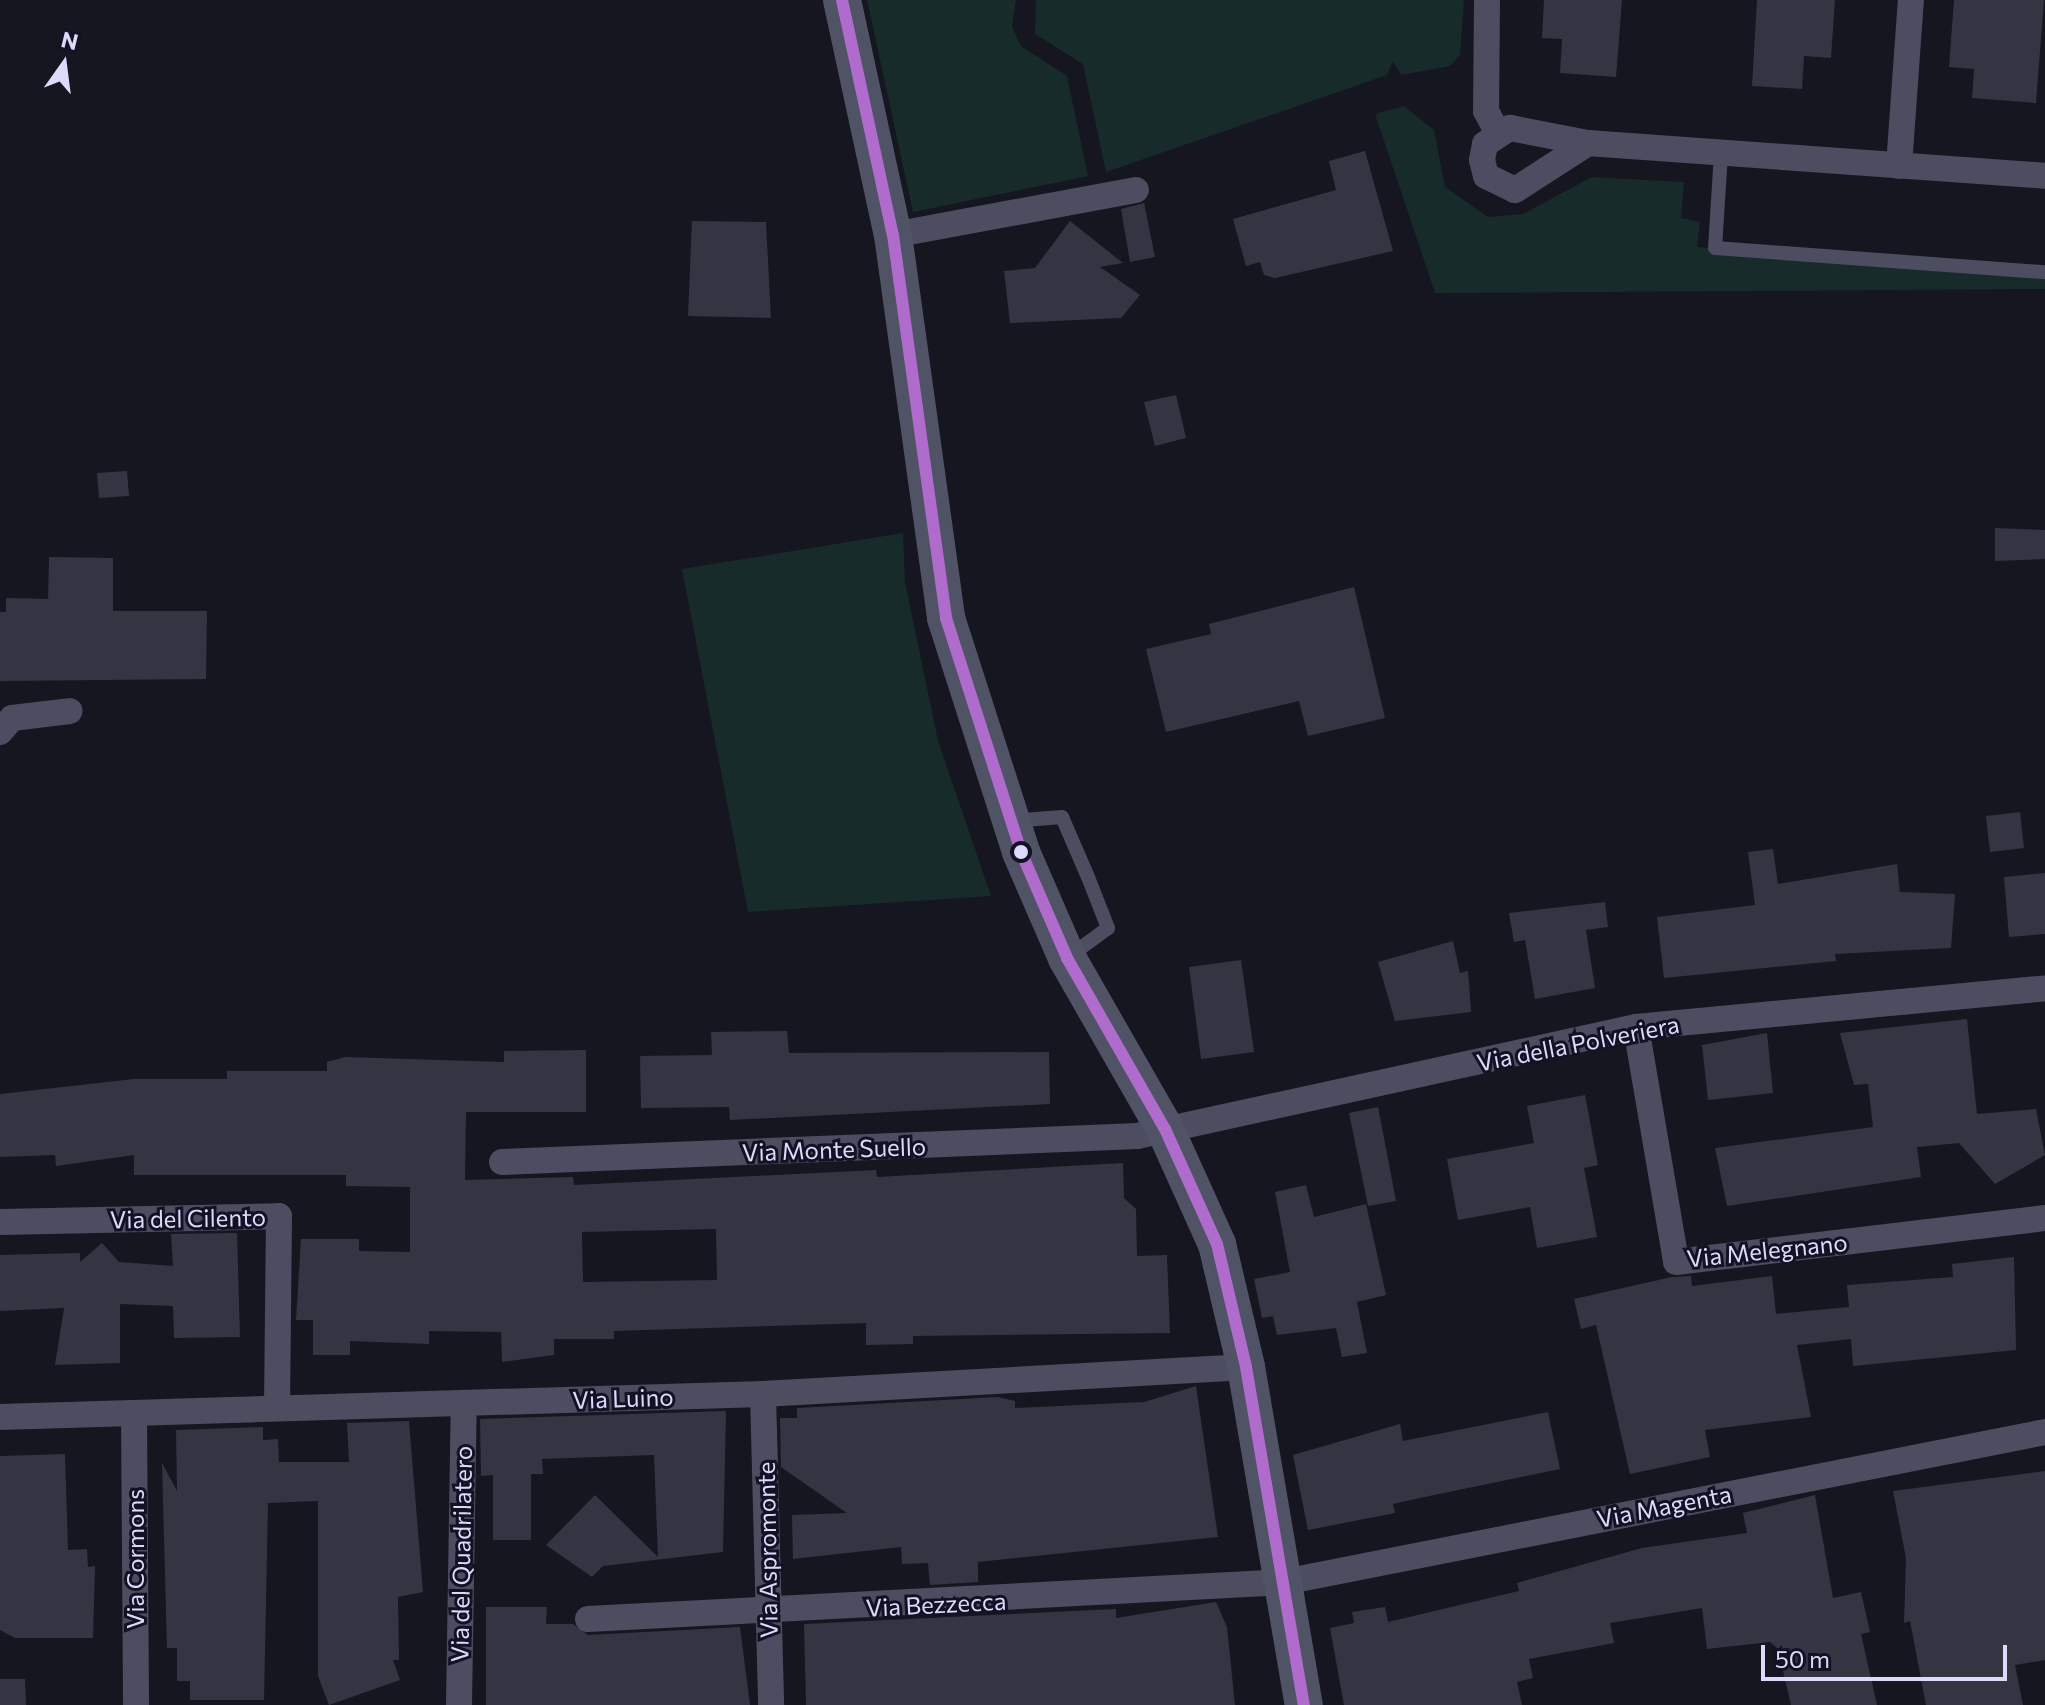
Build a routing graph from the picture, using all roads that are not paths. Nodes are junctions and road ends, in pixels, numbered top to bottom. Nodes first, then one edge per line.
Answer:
1 (842, 0) edge
2 (1487, 0) edge
3 (1911, 0) edge
4 (1497, 132) junction
5 (1588, 143) junction
6 (1721, 153) junction
7 (1899, 166) junction
8 (2045, 176) edge
9 (1136, 190) dead end
10 (893, 235) junction
11 (2045, 272) edge
12 (70, 711) dead end
13 (0, 732) edge
14 (1009, 821) junction
15 (1067, 958) junction
16 (2045, 988) edge
17 (1636, 1027) junction
18 (1165, 1129) junction
19 (502, 1162) dead end
20 (2045, 1218) edge
21 (0, 1222) edge
22 (1246, 1367) junction
23 (763, 1394) junction
24 (464, 1403) junction
25 (277, 1408) junction
26 (134, 1413) junction
27 (0, 1417) edge
28 (2045, 1432) edge
29 (1284, 1582) junction
30 (769, 1614) junction
31 (588, 1619) dead end
32 (136, 1705) edge
33 (459, 1705) edge
34 (771, 1705) edge
35 (1304, 1705) edge

1 - 10 main road
2 - 4 street
3 - 7 street
4 - 5 street
4 - 5 street
5 - 6 street
6 - 7 street
6 - 11 lane
7 - 8 street
9 - 10 street
10 - 14 main road
12 - 13 street
14 - 15 main road
14 - 15 lane
15 - 18 main road
16 - 17 street, Via della Polveriera
17 - 18 street, Via della Polveriera
17 - 20 street, Via Melegnano
18 - 19 street, Via Monte Suello
18 - 22 main road
21 - 25 street, Via del Cilento
22 - 23 street, Via Luino
22 - 29 main road
23 - 24 street, Via Luino
23 - 30 street, Via Aspromonte
24 - 25 street, Via Luino
24 - 33 street, Via del Quadrilatero
25 - 26 street, Via Luino
26 - 27 street, Via Luino
26 - 32 street, Via Cormons
28 - 29 street, Via Magenta
29 - 30 street, Via Bezzecca
29 - 35 main road
30 - 31 street, Via Bezzecca
30 - 34 street, Via Aspromonte

